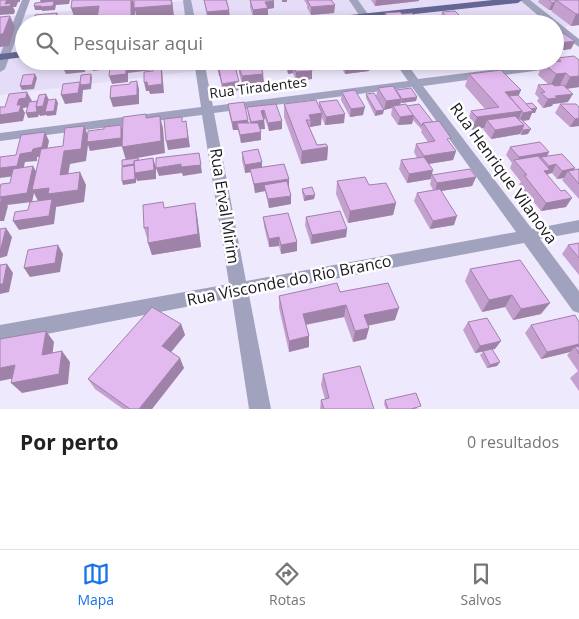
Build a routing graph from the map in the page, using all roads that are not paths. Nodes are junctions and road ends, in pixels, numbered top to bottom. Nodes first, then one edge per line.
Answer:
1 (26, 0) edge
2 (187, 0) edge
3 (353, 0) edge
4 (518, 0) edge
5 (524, 0) edge
6 (20, 15) edge
7 (190, 15) edge
8 (363, 15) edge
9 (374, 15) edge
10 (543, 15) edge
11 (15, 26) edge
12 (564, 32) edge
13 (579, 44) edge
14 (15, 55) edge
15 (2, 57) edge
16 (579, 62) edge
17 (564, 64) edge
18 (0, 69) edge
19 (201, 70) edge
20 (406, 70) edge
21 (517, 70) edge
22 (416, 83) junction
23 (208, 108) junction
24 (0, 137) edge
25 (579, 226) edge
26 (528, 236) junction
27 (239, 290) junction
28 (579, 305) edge
29 (0, 334) edge
30 (260, 409) edge

1 - 6 street
2 - 7 street
3 - 8 street
4 - 9 main road
5 - 10 street
11 - 15 street
12 - 13 street
14 - 15 main road
15 - 18 street
16 - 17 street, Rua Tiradentes
19 - 23 street, Rua Erval Mirim
20 - 22 street, Rua Henrique Vilanova
21 - 22 street, Rua Tiradentes
22 - 23 street, Rua Tiradentes
22 - 26 street, Rua Henrique Vilanova
23 - 24 street, Rua Tiradentes
23 - 27 street, Rua Erval Mirim
25 - 26 street, Rua Visconde do Rio Branco
26 - 27 street, Rua Visconde do Rio Branco
26 - 28 street, Rua Henrique Vilanova
27 - 29 street, Rua Visconde do Rio Branco
27 - 30 street, Rua Erval Mirim

